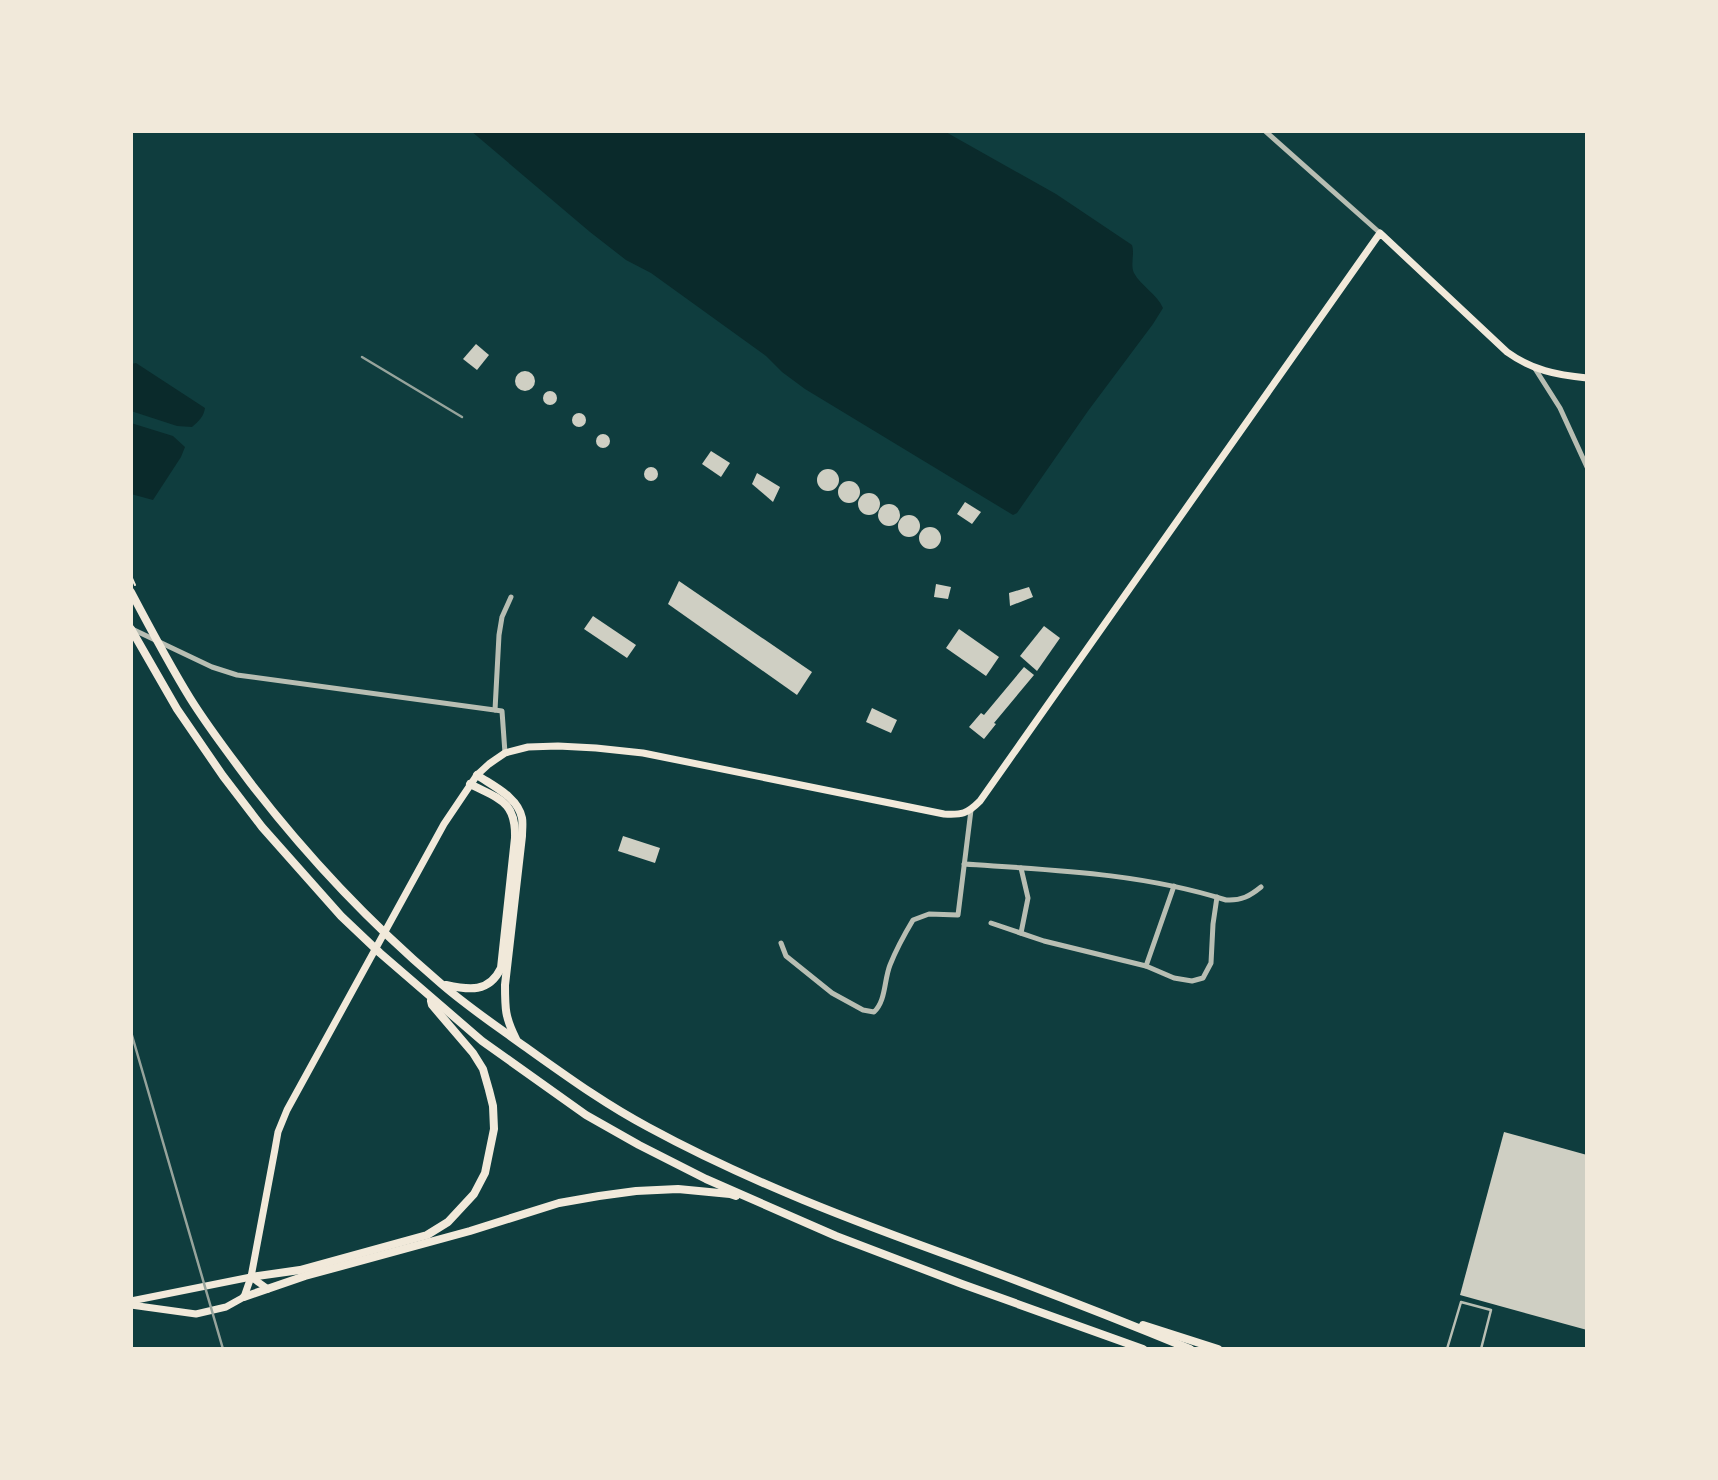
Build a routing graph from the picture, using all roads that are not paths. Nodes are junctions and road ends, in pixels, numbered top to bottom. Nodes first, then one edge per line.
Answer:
1 (1265, 131) edge
2 (1380, 233) junction
3 (1534, 367) junction
4 (1587, 378) edge
5 (1587, 467) edge
6 (135, 592) edge
7 (511, 597) dead end
8 (131, 629) edge
9 (499, 710) junction
10 (505, 753) junction
11 (477, 775) junction
12 (471, 784) junction
13 (971, 810) junction
14 (964, 864) junction
15 (1021, 868) junction
16 (1174, 886) junction
17 (1261, 887) dead end
18 (1217, 897) junction
19 (991, 923) dead end
20 (1021, 933) junction
21 (781, 943) dead end
22 (1146, 965) junction
23 (440, 983) junction
24 (429, 997) junction
25 (517, 1041) junction
26 (786, 1213) junction
27 (251, 1277) junction
28 (268, 1289) junction
29 (244, 1297) junction
30 (131, 1303) edge
31 (1120, 1320) junction
32 (1143, 1349) edge
33 (1190, 1349) edge
34 (1218, 1349) edge
35 (1447, 1349) edge
36 (1481, 1349) edge

1 - 2 street
2 - 3 main road
2 - 13 main road
3 - 4 main road
3 - 5 street
6 - 23 main road
7 - 9 street
8 - 9 street
8 - 24 main road
9 - 10 street
10 - 11 main road
10 - 13 main road
11 - 12 main road
11 - 25 main road
12 - 23 main road
12 - 27 main road
13 - 14 street
14 - 15 street
14 - 21 street
15 - 16 street
15 - 20 street
16 - 18 street
16 - 22 street
17 - 18 street
18 - 22 street
19 - 20 street
20 - 22 street
23 - 25 main road
24 - 26 main road
24 - 27 main road
25 - 31 main road
26 - 28 main road
26 - 32 main road
27 - 28 main road
27 - 29 main road
27 - 30 main road
28 - 29 main road
29 - 30 main road
31 - 33 main road
31 - 34 main road
35 - 36 lane

